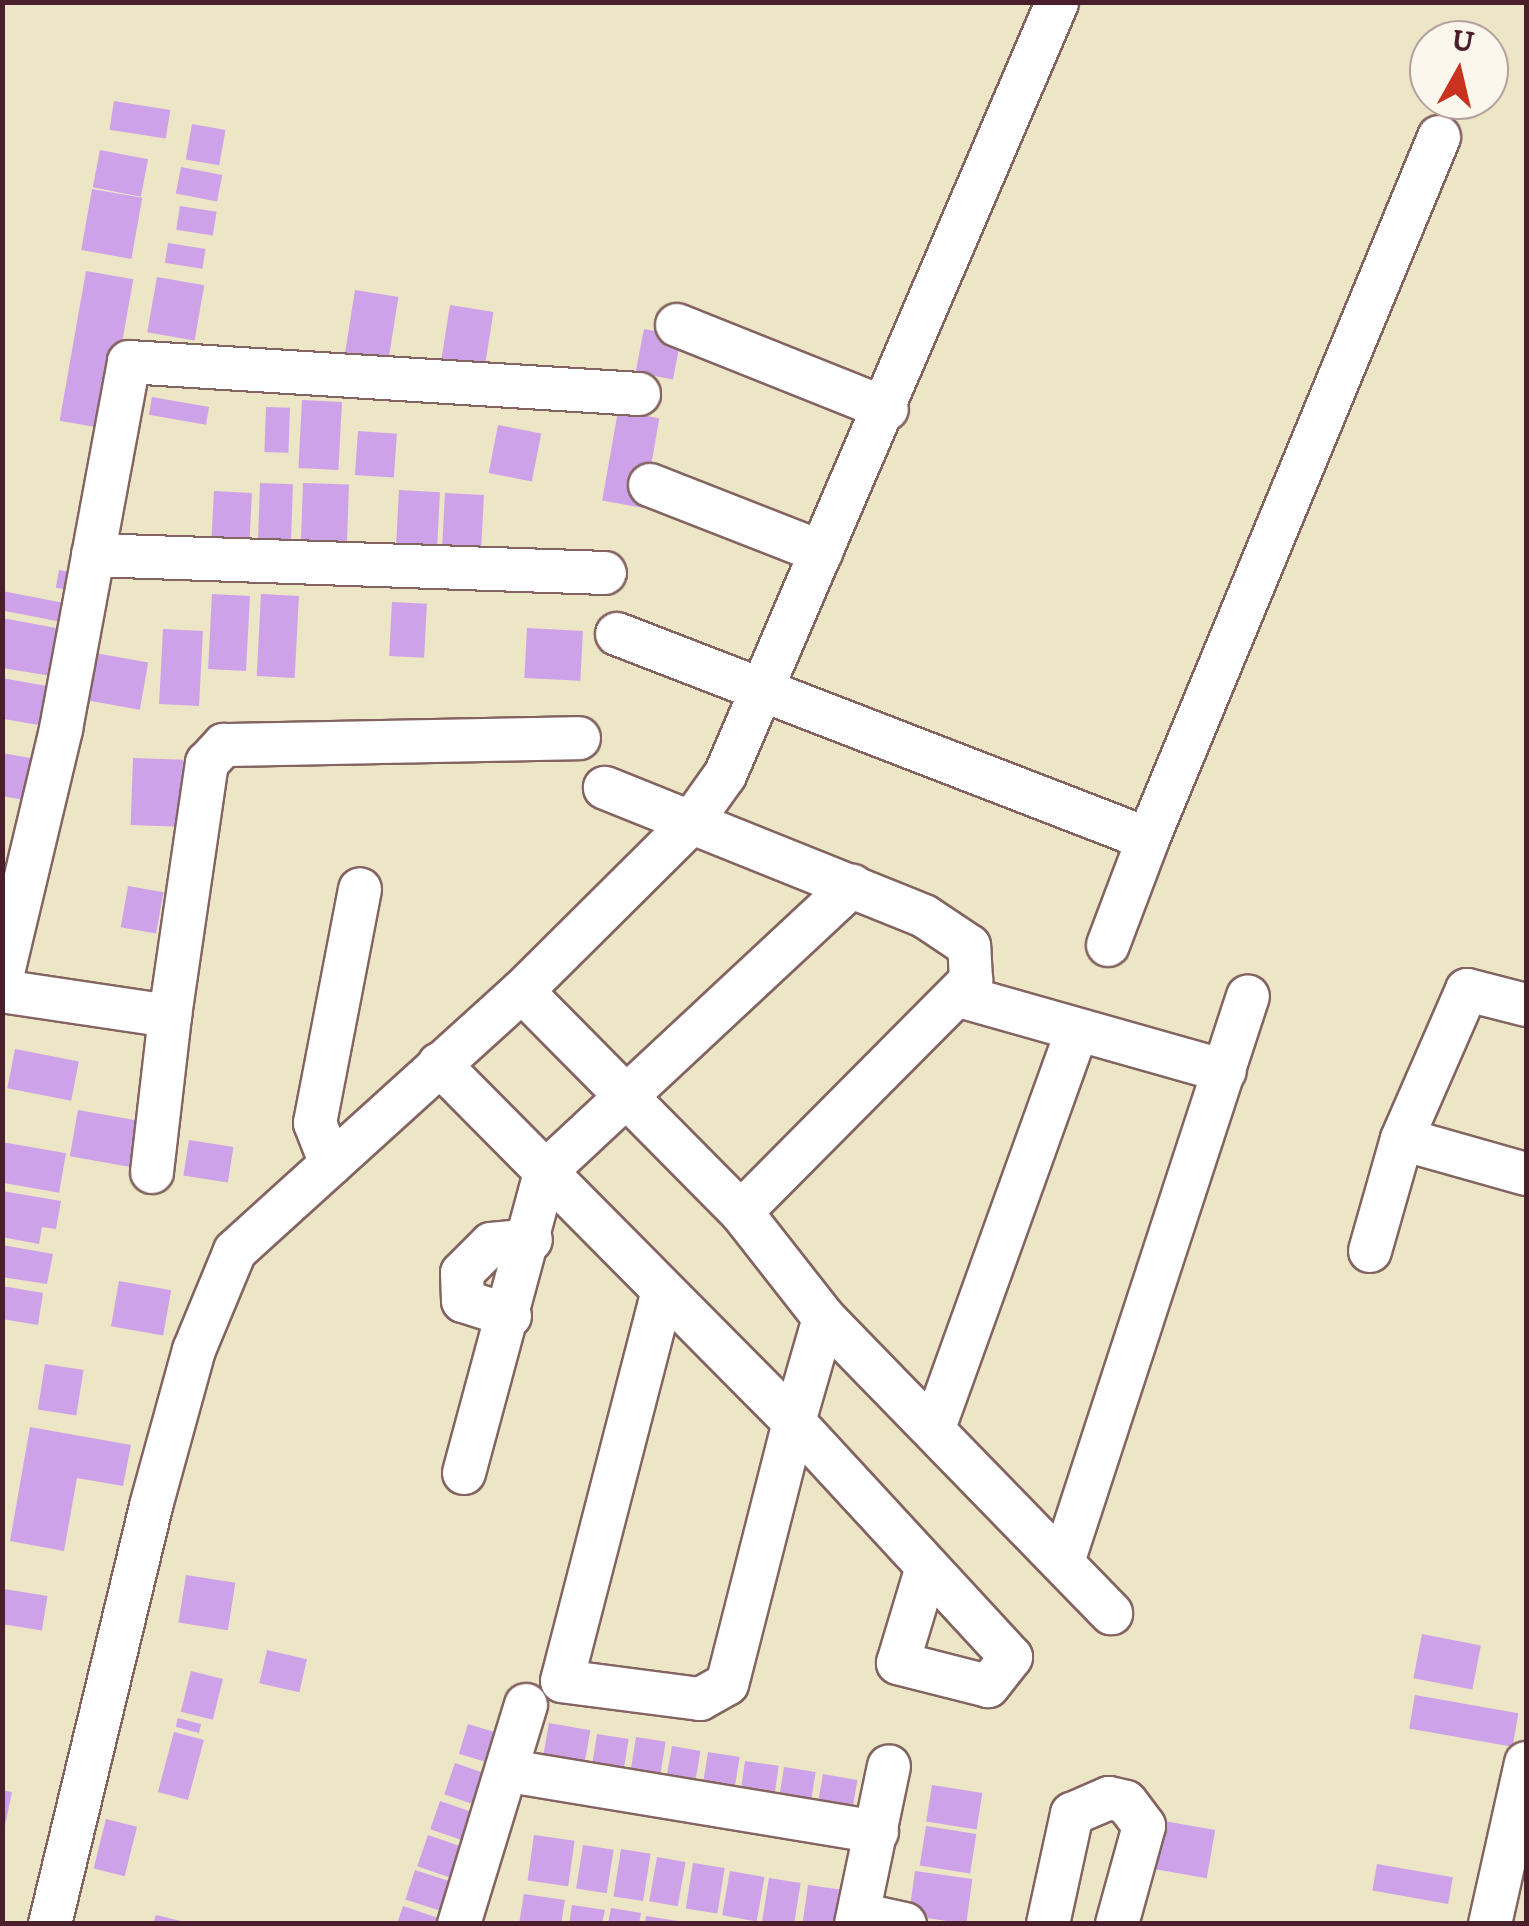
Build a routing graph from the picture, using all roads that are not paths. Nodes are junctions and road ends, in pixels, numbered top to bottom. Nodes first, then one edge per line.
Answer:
1 (1057, 3) edge
2 (1439, 137) dead end
3 (677, 325) dead end
4 (639, 394) dead end
5 (887, 408) junction
6 (650, 485) dead end
7 (821, 552) junction
8 (93, 555) junction
9 (605, 573) dead end
10 (618, 634) dead end
11 (759, 688) junction
12 (579, 738) dead end
13 (606, 788) dead end
14 (690, 824) junction
15 (1148, 839) junction
16 (852, 886) junction
17 (360, 889) dead end
18 (1108, 945) dead end
19 (2, 978) edge
20 (2, 991) edge
21 (522, 991) junction
22 (1248, 996) dead end
23 (963, 998) junction
24 (1526, 1005) edge
25 (170, 1016) junction
26 (1077, 1030) junction
27 (439, 1064) junction
28 (1224, 1071) junction
29 (630, 1098) junction
30 (1402, 1139) junction
31 (331, 1164) junction
32 (152, 1172) dead end
33 (545, 1172) junction
34 (1526, 1174) edge
35 (742, 1212) junction
36 (532, 1240) junction
37 (1370, 1252) dead end
38 (663, 1291) junction
39 (510, 1316) junction
40 (824, 1318) junction
41 (794, 1422) junction
42 (934, 1428) junction
43 (464, 1473) dead end
44 (1063, 1562) junction
45 (924, 1576) dead end
46 (1111, 1612) dead end
47 (526, 1705) dead end
48 (1526, 1763) edge
49 (889, 1766) dead end
50 (509, 1771) junction
51 (877, 1832) junction
52 (858, 1919) edge
53 (50, 1924) edge
54 (459, 1924) edge
55 (905, 1924) edge
56 (1048, 1924) edge
57 (1117, 1924) edge
58 (1490, 1924) edge

1 - 5 street
2 - 15 street
3 - 5 street
4 - 8 street
5 - 7 street
6 - 7 street
7 - 11 street
8 - 9 street
8 - 19 street
10 - 11 street
11 - 14 street
11 - 15 street
12 - 25 street
13 - 14 street
14 - 16 street
14 - 21 street
15 - 18 street
16 - 23 street
16 - 29 street
17 - 31 street
20 - 25 street
21 - 27 street
21 - 29 street
22 - 28 street
23 - 26 street
23 - 35 street
24 - 30 street
25 - 32 street
26 - 28 street
26 - 42 street
27 - 31 street
27 - 33 street
28 - 44 street
29 - 33 street
29 - 35 street
30 - 34 street
30 - 37 street
31 - 53 street
33 - 36 street
33 - 38 street
35 - 40 street
36 - 39 street
36 - 39 street
38 - 41 street
38 - 41 street
39 - 43 street
40 - 41 street
40 - 42 street
41 - 45 street
42 - 44 street
44 - 46 street
47 - 50 street
48 - 58 street
49 - 51 street
50 - 51 street
50 - 54 street
51 - 52 street
52 - 55 street
56 - 57 street

